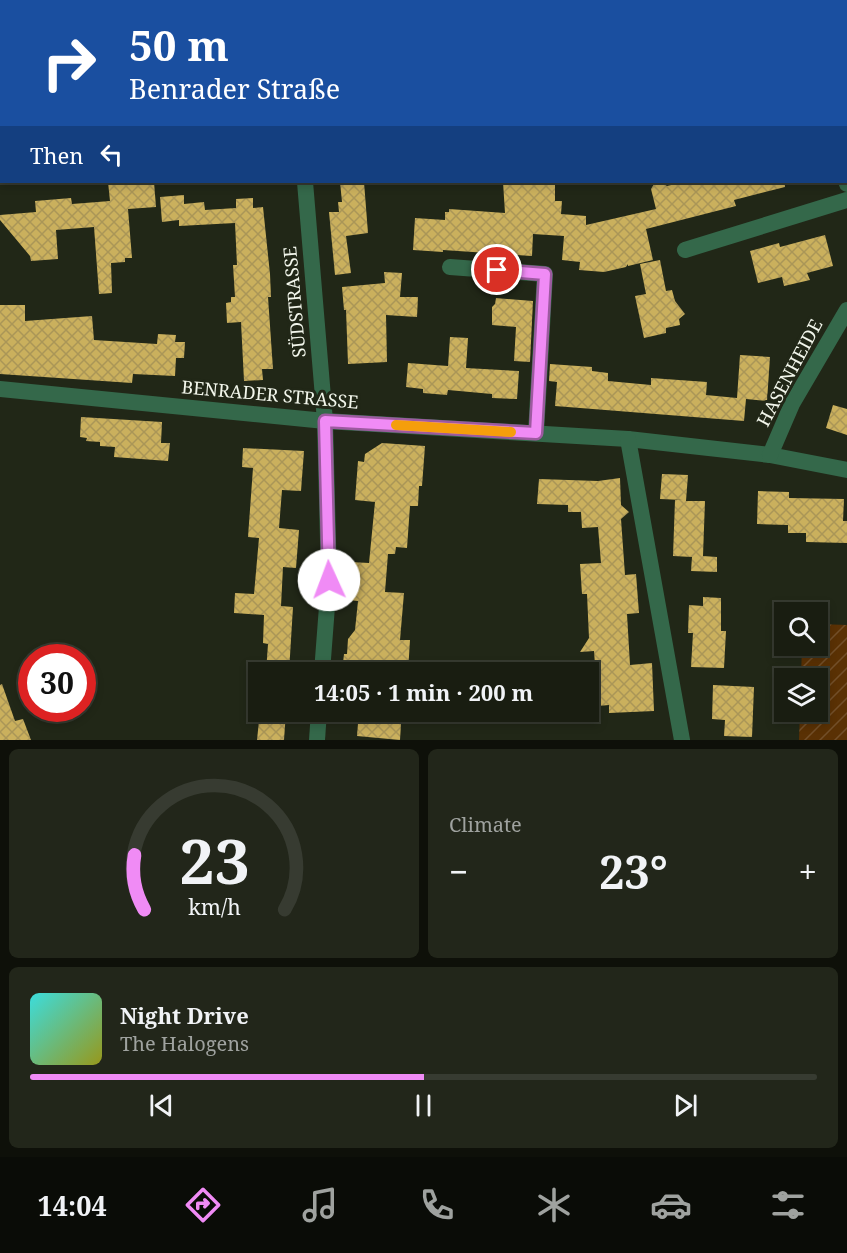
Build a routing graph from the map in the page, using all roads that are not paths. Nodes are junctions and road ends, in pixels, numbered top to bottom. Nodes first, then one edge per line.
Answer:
1 (305, 183) edge
2 (847, 200) edge
3 (685, 250) dead end
4 (450, 267) dead end
5 (847, 310) edge
6 (0, 389) edge
7 (325, 421) junction
8 (536, 433) junction
9 (628, 439) junction
10 (770, 455) junction
11 (847, 470) edge
12 (323, 662) edge
13 (318, 722) edge
14 (317, 740) edge
15 (682, 740) edge

1 - 7 street, SÜDSTRASSE
2 - 3 street
4 - 8 street
5 - 10 street, HASENHEIDE
6 - 7 street, BENRADER STRASSE
7 - 8 street, BENRADER STRASSE
7 - 12 street, SÜDSTRASSE
8 - 9 street, BENRADER STRASSE
9 - 10 street, BENRADER STRASSE
9 - 15 street
10 - 11 street, BENRADER STRASSE
13 - 14 street

